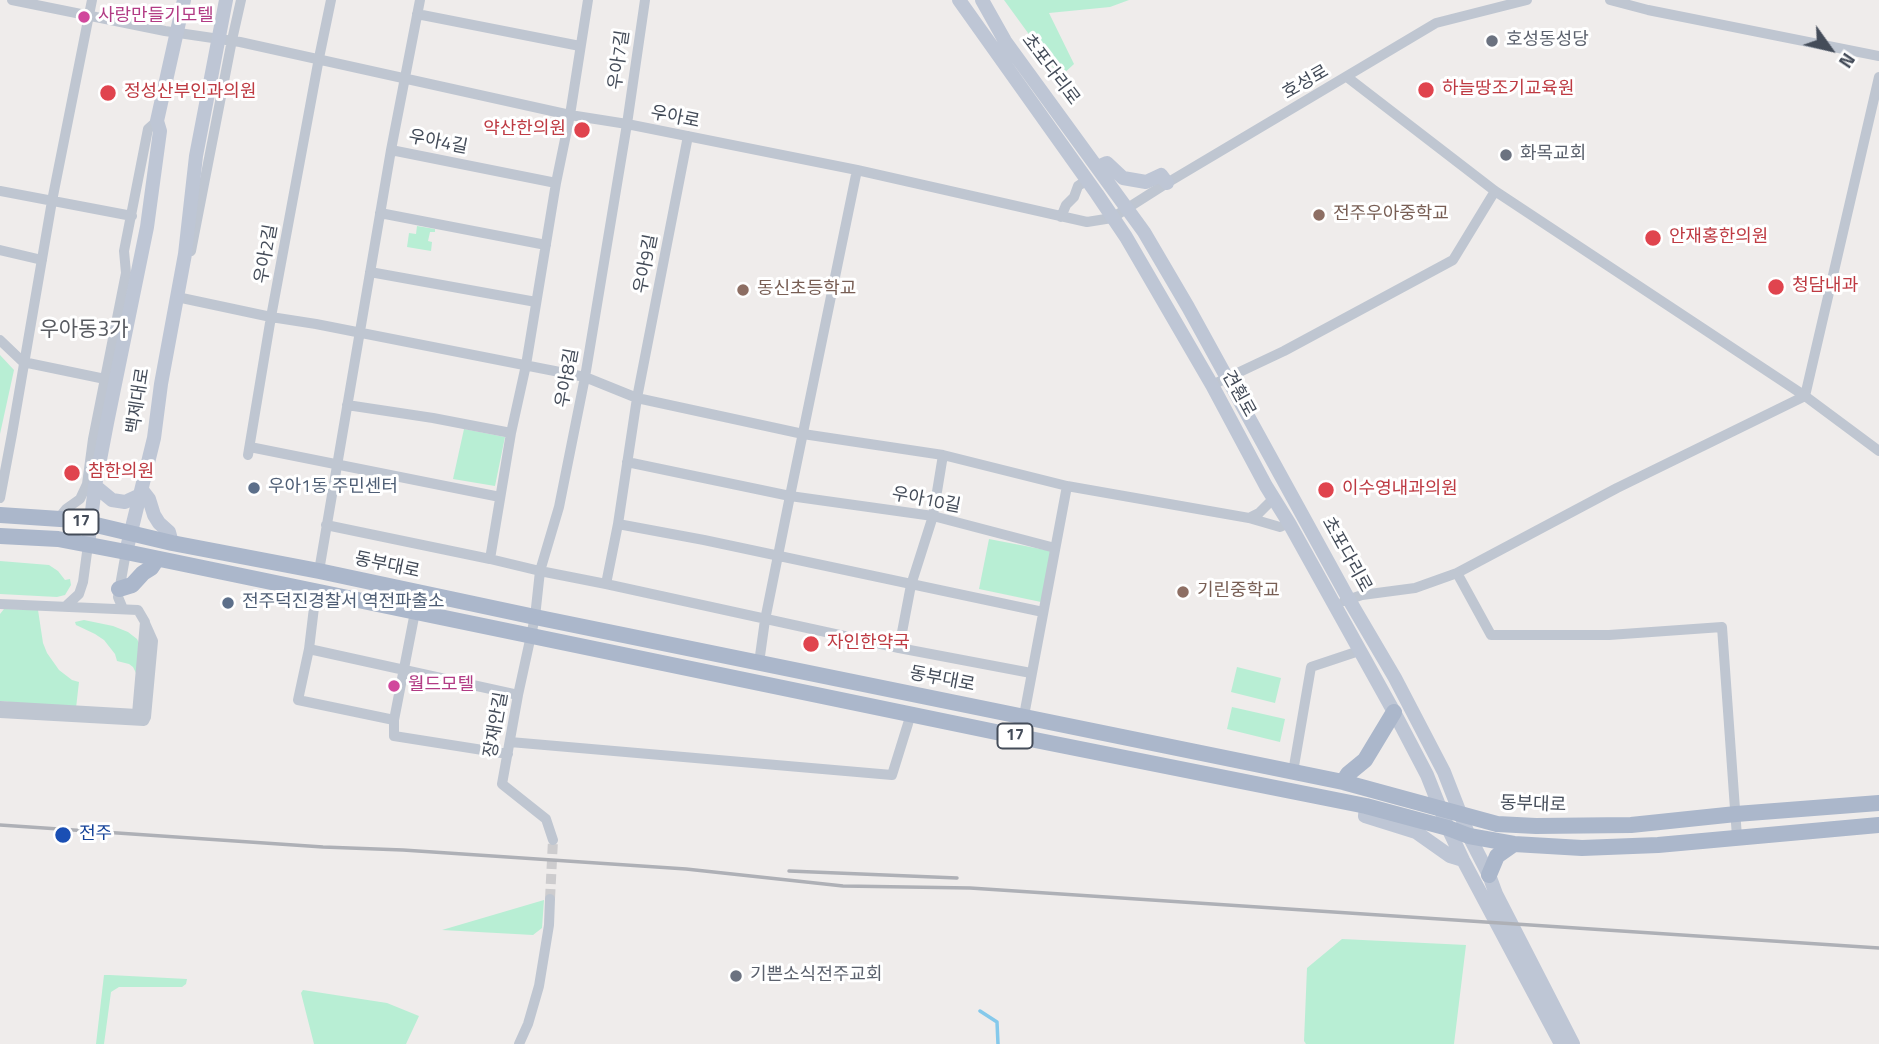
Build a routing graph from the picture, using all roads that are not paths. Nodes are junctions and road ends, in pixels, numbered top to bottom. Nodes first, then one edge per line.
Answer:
1 (12, 0) edge
2 (92, 0) edge
3 (184, 0) edge
4 (226, 0) edge
5 (241, 0) edge
6 (331, 0) edge
7 (420, 0) edge
8 (588, 0) edge
9 (645, 0) edge
10 (959, 0) edge
11 (982, 0) edge
12 (1527, 0) edge
13 (1610, 0) edge
14 (46, 4) edge
15 (417, 14) junction
16 (90, 15) junction
17 (177, 33) junction
18 (225, 39) junction
19 (580, 46) junction
20 (1879, 56) edge
21 (319, 58) junction
22 (1347, 77) junction
23 (1879, 77) edge
24 (404, 78) junction
25 (570, 115) junction
26 (157, 121) junction
27 (627, 124) junction
28 (688, 136) junction
29 (390, 150) junction
30 (1098, 167) junction
31 (857, 170) junction
32 (1087, 180) junction
33 (556, 183) junction
34 (1167, 183) junction
35 (0, 191) edge
36 (1495, 191) junction
37 (52, 201) junction
38 (1127, 208) junction
39 (380, 212) junction
40 (132, 216) junction
41 (1061, 217) junction
42 (1112, 218) junction
43 (546, 245) junction
44 (0, 250) edge
45 (42, 260) junction
46 (370, 272) junction
47 (126, 273) junction
48 (133, 293) junction
49 (177, 297) junction
50 (536, 302) junction
51 (119, 309) junction
52 (271, 317) junction
53 (359, 333) junction
54 (0, 340) edge
55 (23, 362) junction
56 (526, 365) junction
57 (584, 377) junction
58 (1227, 377) junction
59 (105, 379) junction
60 (1212, 385) junction
61 (1805, 396) junction
62 (637, 398) junction
63 (100, 403) junction
64 (347, 405) junction
65 (107, 422) junction
66 (511, 433) junction
67 (803, 434) junction
68 (93, 439) junction
69 (1879, 451) edge
70 (943, 455) junction
71 (627, 462) junction
72 (337, 465) junction
73 (96, 486) junction
74 (1067, 486) junction
75 (141, 492) junction
76 (790, 496) junction
77 (500, 497) junction
78 (0, 498) edge
79 (1274, 498) junction
80 (0, 515) edge
81 (933, 516) junction
82 (1249, 518) junction
83 (58, 519) junction
84 (1289, 523) junction
85 (90, 524) junction
86 (618, 524) junction
87 (326, 525) junction
88 (130, 533) junction
89 (0, 536) edge
90 (172, 543) junction
91 (88, 545) junction
92 (1055, 548) junction
93 (126, 552) junction
94 (779, 557) junction
95 (157, 559) junction
96 (490, 559) junction
97 (319, 571) junction
98 (540, 571) junction
99 (1457, 573) junction
100 (606, 584) junction
101 (911, 585) junction
102 (119, 589) junction
103 (316, 591) junction
104 (1348, 598) junction
105 (0, 604) edge
106 (66, 606) junction
107 (1335, 606) junction
108 (123, 609) junction
109 (415, 612) junction
110 (1043, 612) junction
111 (535, 617) junction
112 (765, 620) junction
113 (145, 622) junction
114 (531, 635) junction
115 (899, 648) junction
116 (309, 649) junction
117 (1359, 651) junction
118 (759, 663) junction
119 (405, 670) junction
120 (1031, 673) junction
121 (518, 695) junction
122 (0, 706) edge
123 (1394, 712) junction
124 (0, 713) edge
125 (911, 714) junction
126 (1024, 716) junction
127 (394, 720) junction
128 (1020, 737) junction
129 (510, 742) junction
130 (508, 754) junction
131 (1293, 772) junction
132 (1343, 782) junction
133 (1879, 803) edge
134 (1366, 806) junction
135 (1441, 809) junction
136 (1735, 814) junction
137 (1460, 815) junction
138 (1879, 825) edge
139 (1448, 828) junction
140 (1469, 836) junction
141 (1737, 837) junction
142 (553, 840) tunnel mouth
143 (1514, 844) junction
144 (1463, 860) junction
145 (1489, 875) junction
146 (550, 899) tunnel mouth
147 (519, 1044) edge
148 (1561, 1044) edge
149 (1573, 1044) edge

1 - 14 street, 우아로
2 - 16 street
3 - 17 street, 백제대로
4 - 18 street, 백제대로
5 - 18 street, 백제대로
6 - 21 street, 우아2길
7 - 15 street, 우아4길
8 - 19 street
9 - 27 street, 우아7길
10 - 32 street, 견훤로
11 - 30 street, 초포다리로
12 - 22 street, 호성로
13 - 20 street
14 - 16 street, 우아로
15 - 19 street
15 - 24 street, 우아4길
16 - 17 street, 우아로
16 - 37 street
17 - 18 street, 우아로
17 - 26 street, 백제대로
18 - 21 street, 우아로
18 - 49 street, 백제대로
19 - 25 street
21 - 24 street, 우아로
21 - 52 street, 우아2길
22 - 34 street, 호성로
22 - 36 street
23 - 61 street
24 - 25 street, 우아로
24 - 29 street, 우아4길
25 - 27 street, 우아로
25 - 33 street
26 - 40 street
26 - 48 street, 백제대로
27 - 28 street, 우아로
27 - 57 street, 우아8길
28 - 31 street, 우아로
28 - 62 street, 우아9길
29 - 33 street, 우아4길
29 - 39 street, 우아4길
30 - 34 street
30 - 38 street, 초포다리로
31 - 41 street, 우아로
31 - 67 street
32 - 41 street
32 - 42 street, 견훤로
33 - 43 street
34 - 38 street, 호성로
35 - 37 street
36 - 58 street
36 - 61 street
37 - 40 street
37 - 45 street
38 - 42 street, 호성로
38 - 58 street, 초포다리로
39 - 43 street
39 - 46 street, 우아4길
40 - 47 street
41 - 42 street, 우아로
42 - 60 street, 견훤로
43 - 50 street
44 - 45 street
45 - 55 street
46 - 50 street
46 - 53 street, 우아4길
47 - 48 street
47 - 51 street
48 - 51 street
48 - 65 street, 백제대로
49 - 52 street
49 - 75 street, 백제대로
50 - 56 street
51 - 59 street
52 - 53 street
52 - 72 street, 우아2길
53 - 56 street
53 - 64 street, 우아4길
54 - 55 street
55 - 59 street
55 - 78 street
56 - 57 street
56 - 66 street
57 - 62 street
57 - 98 street, 우아8길
58 - 60 street
58 - 104 street, 초포다리로
59 - 63 street
60 - 79 street, 견훤로
61 - 69 street
61 - 99 street
62 - 67 street
62 - 71 street, 우아9길
63 - 65 street
63 - 68 street
64 - 66 street
64 - 72 street, 우아4길
65 - 68 street, 백제대로
65 - 73 street, 백제대로
66 - 77 street
67 - 70 street
67 - 76 street
68 - 83 street
70 - 74 street
70 - 81 street
71 - 76 street, 우아10길
71 - 86 street, 우아9길
72 - 77 street
72 - 87 street, 우아4길
73 - 75 street
73 - 85 street, 백제대로
74 - 82 street
74 - 92 street
75 - 88 street, 백제대로
75 - 90 street
76 - 81 street, 우아10길
76 - 94 street
77 - 96 street
79 - 82 street
79 - 84 street, 견훤로
80 - 83 main road, 동부대로 / 17
81 - 92 street, 우아10길
81 - 101 street
82 - 84 street
83 - 85 main road, 동부대로 / 17
84 - 107 street, 견훤로
85 - 88 main road, 동부대로 / 17
85 - 91 street, 백제대로
86 - 94 street
86 - 100 street, 우아9길
87 - 96 street
87 - 97 street, 우아4길
88 - 90 main road, 동부대로 / 17
88 - 93 street, 백제대로
89 - 91 main road, 17
90 - 97 main road, 동부대로 / 17
91 - 93 main road, 17
91 - 106 street
92 - 110 street
93 - 95 main road, 17
93 - 102 street
94 - 101 street
94 - 112 street
95 - 102 main road
95 - 103 main road, 17
96 - 98 street
97 - 111 main road, 동부대로 / 17
98 - 100 street
98 - 111 street, 우아8길
99 - 104 street
99 - 136 street
100 - 112 street
101 - 110 street
101 - 115 street
102 - 108 street
103 - 109 main road, 17
103 - 116 street
104 - 107 street
104 - 137 street, 초포다리로
105 - 106 street
106 - 108 street
107 - 117 street, 견훤로
108 - 113 street
109 - 114 main road, 17
109 - 119 street
110 - 120 street
111 - 114 street, 우아8길
111 - 118 main road, 동부대로 / 17
112 - 115 street
112 - 118 street
113 - 122 street
113 - 124 street
114 - 121 street, 장재안길
114 - 125 main road, 17
115 - 120 street
116 - 119 street
116 - 127 street
117 - 123 street, 견훤로
117 - 131 street
118 - 126 main road, 동부대로 / 17
119 - 121 street
119 - 127 street
120 - 126 street
121 - 129 street, 장재안길
123 - 132 main road
123 - 135 street, 견훤로
125 - 128 main road, 17
125 - 129 street
126 - 128 street
126 - 131 main road, 동부대로 / 17
127 - 130 street
128 - 134 main road, 17
129 - 130 street, 장재안길
130 - 142 street, 장재안길
131 - 132 main road, 동부대로 / 17
132 - 135 main road, 동부대로 / 17
133 - 136 main road, 동부대로 / 17
134 - 139 main road, 17
134 - 144 street
135 - 137 main road, 동부대로 / 17
135 - 139 street, 견훤로
136 - 137 main road, 동부대로 / 17
136 - 141 street
137 - 140 street, 초포다리로
138 - 141 main road, 17
139 - 140 main road, 17
139 - 144 street
140 - 143 main road, 17
140 - 145 street, 초포다리로
141 - 143 main road, 17
143 - 145 main road
144 - 148 street
145 - 149 street, 초포다리로
146 - 147 street

